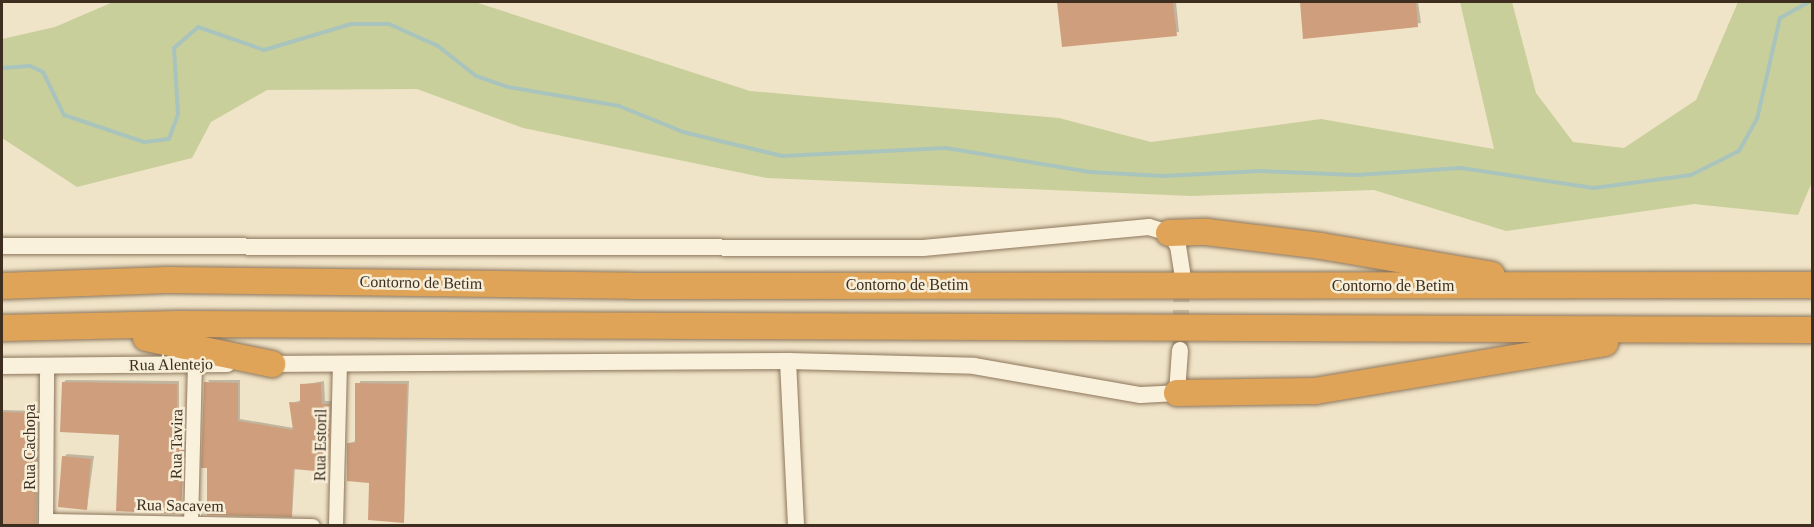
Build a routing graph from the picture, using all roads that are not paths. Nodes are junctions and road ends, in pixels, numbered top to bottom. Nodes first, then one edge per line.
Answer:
1 (1169, 233) junction
2 (2, 246) edge
3 (1182, 273) tunnel mouth
4 (1812, 285) edge
5 (2, 286) edge
6 (1558, 286) junction
7 (2, 328) edge
8 (1812, 330) edge
9 (1675, 331) junction
10 (2, 340) edge
11 (1180, 350) tunnel mouth
12 (788, 361) junction
13 (195, 363) junction
14 (272, 364) junction
15 (340, 365) junction
16 (2, 366) edge
17 (47, 368) junction
18 (1177, 393) junction
19 (46, 523) edge
20 (191, 524) edge
21 (313, 525) edge
22 (336, 525) edge
23 (796, 525) edge

1 - 2 street
1 - 3 street
1 - 6 highway
4 - 6 highway, Contorno de Betim
5 - 6 highway, Contorno de Betim
7 - 9 highway
8 - 9 highway
9 - 18 highway
10 - 14 highway
11 - 18 street
12 - 15 street, Rua Alentejo
12 - 18 street, Rua Alentejo
12 - 23 street
13 - 14 street, Rua Alentejo
13 - 17 street, Rua Alentejo
13 - 20 street, Rua Tavira
14 - 15 street, Rua Alentejo
15 - 22 street, Rua Estoril
16 - 17 street, Rua Alentejo
17 - 19 street, Rua Cachopa
19 - 20 street, Rua Sacavem
20 - 21 street, Rua Sacavem

